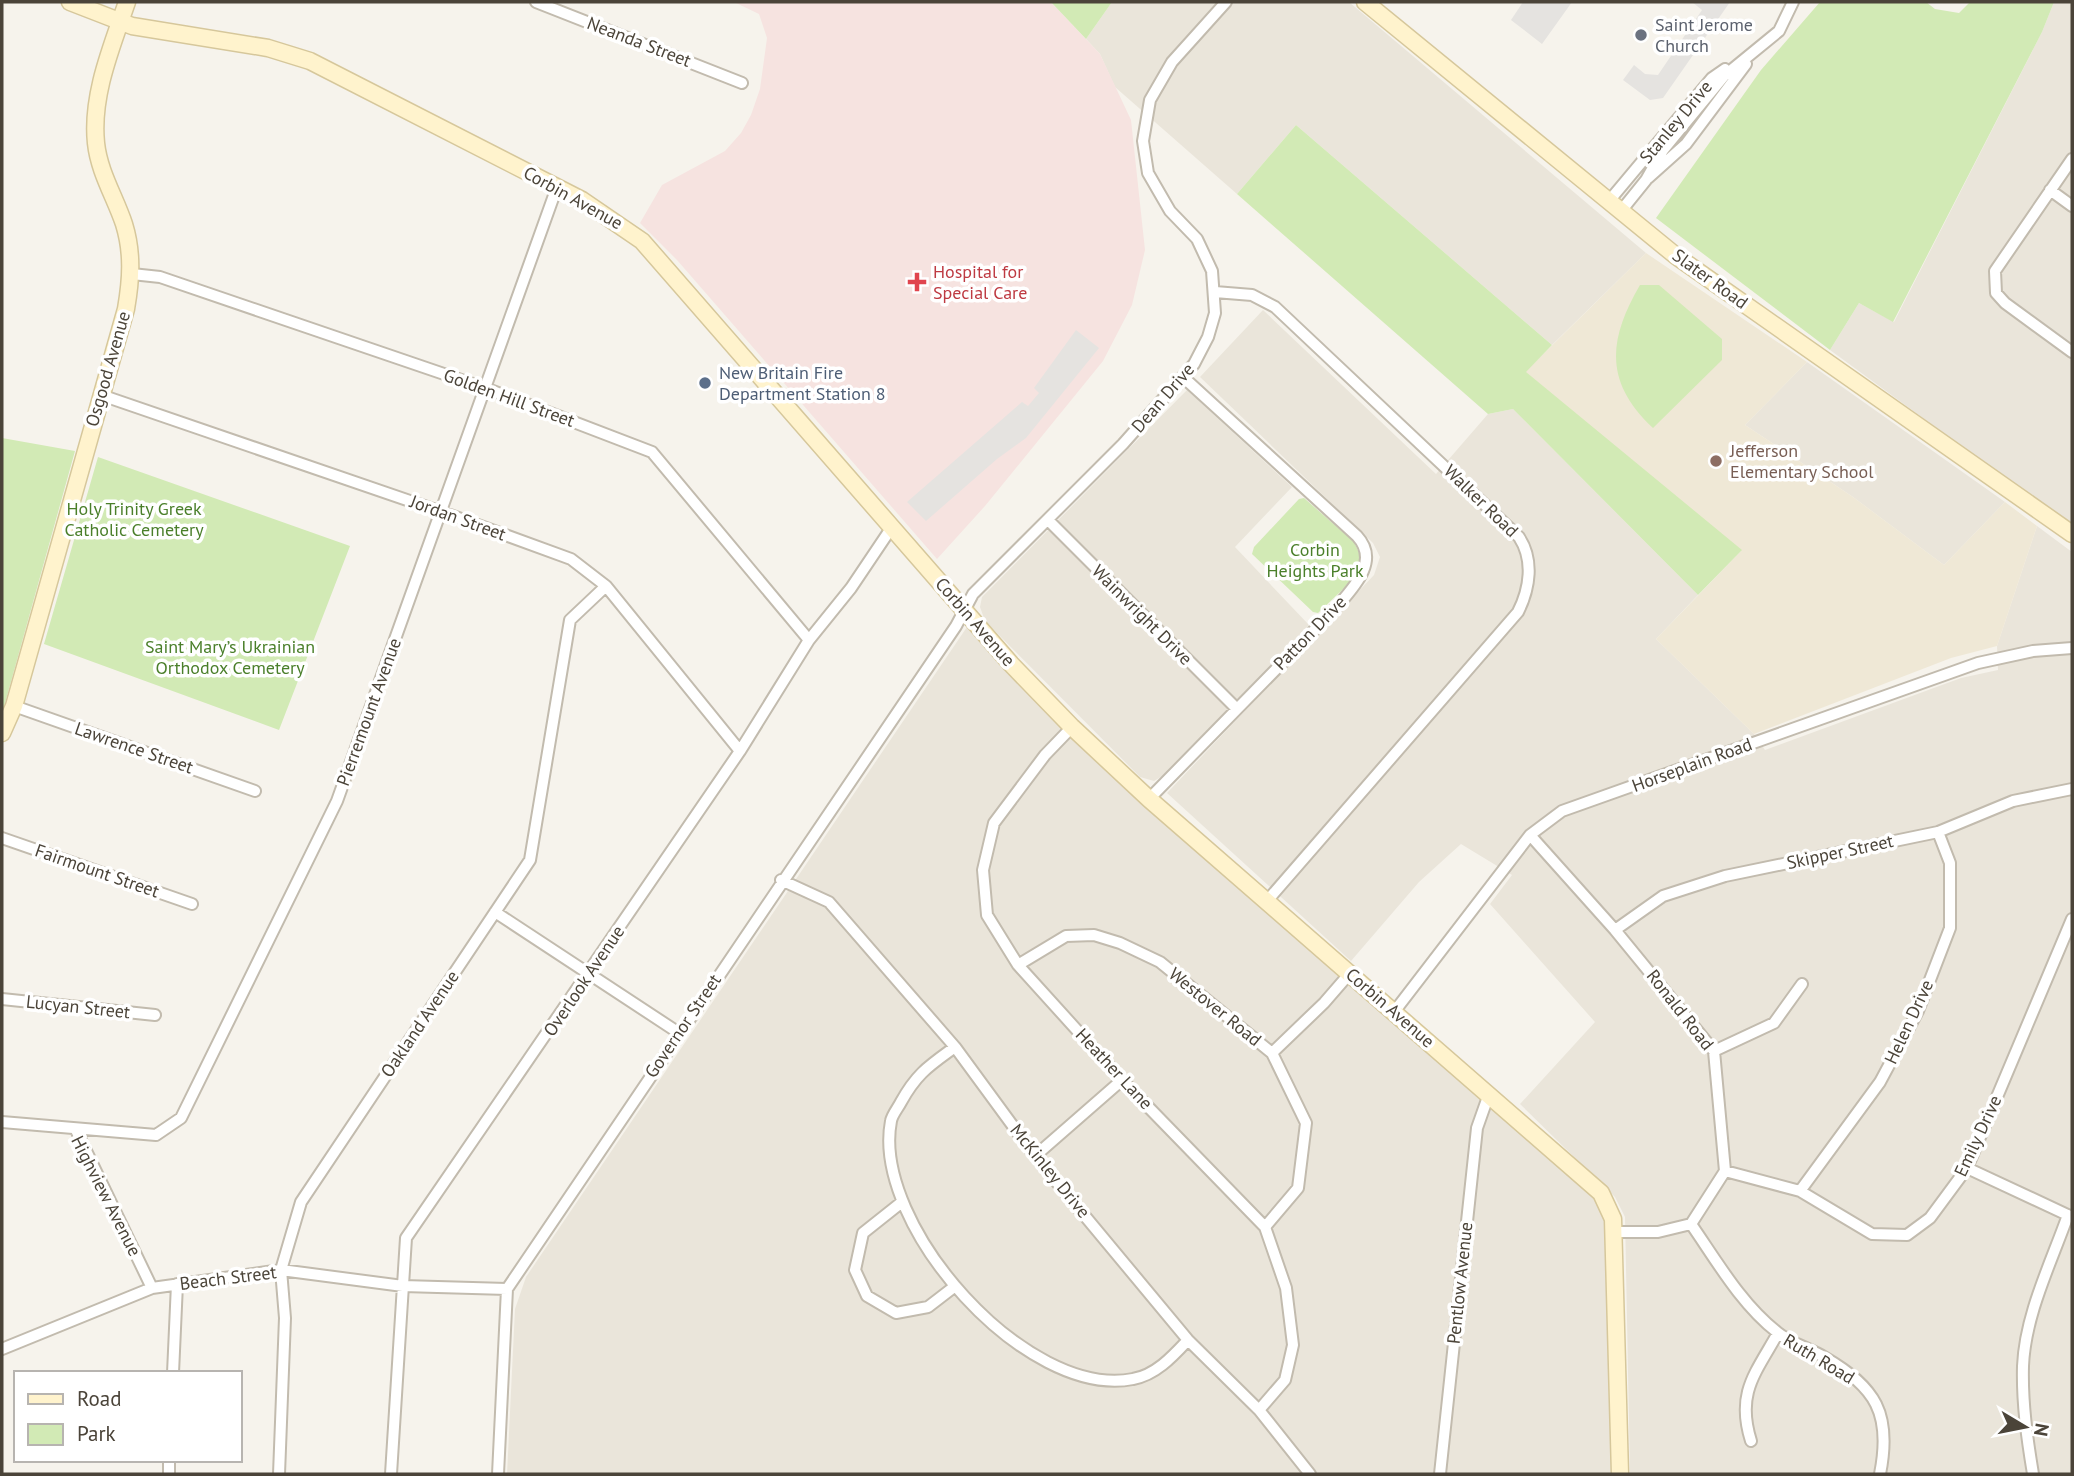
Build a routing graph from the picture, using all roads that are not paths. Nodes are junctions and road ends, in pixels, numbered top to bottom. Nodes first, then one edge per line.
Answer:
1 (70, 2) edge
2 (127, 2) edge
3 (536, 2) edge
4 (1226, 2) edge
5 (1365, 2) edge
6 (1793, 2) edge
7 (120, 22) junction
8 (1752, 55) junction
9 (743, 83) dead end
10 (2072, 159) edge
11 (557, 187) junction
12 (2050, 190) junction
13 (1615, 206) junction
14 (2072, 206) edge
15 (132, 274) junction
16 (1215, 292) junction
17 (2072, 352) edge
18 (1183, 377) junction
19 (485, 388) junction
20 (101, 395) junction
21 (442, 512) junction
22 (1049, 521) junction
23 (892, 527) junction
24 (2072, 534) edge
25 (606, 586) junction
26 (964, 611) junction
27 (809, 640) junction
28 (2072, 648) edge
29 (14, 706) junction
30 (1236, 708) junction
31 (1072, 727) junction
32 (2, 733) edge
33 (740, 751) junction
34 (2072, 789) edge
35 (255, 791) dead end
36 (1149, 799) junction
37 (1938, 832) junction
38 (1530, 835) junction
39 (2, 838) edge
40 (781, 880) junction
41 (1267, 901) junction
42 (192, 904) dead end
43 (495, 912) junction
44 (2072, 919) edge
45 (1615, 929) junction
46 (1018, 965) junction
47 (1350, 973) junction
48 (589, 974) junction
49 (1802, 984) dead end
50 (2, 999) edge
51 (1394, 1012) junction
52 (155, 1015) dead end
53 (679, 1033) junction
54 (955, 1047) junction
55 (1714, 1051) junction
56 (1272, 1053) junction
57 (1122, 1080) junction
58 (1489, 1094) junction
59 (2, 1122) edge
60 (76, 1130) junction
61 (1035, 1156) junction
62 (1967, 1168) junction
63 (1725, 1171) junction
64 (1800, 1191) junction
65 (902, 1202) junction
66 (2070, 1216) edge
67 (1691, 1224) junction
68 (1265, 1227) junction
69 (1614, 1232) junction
70 (281, 1270) junction
71 (177, 1284) junction
72 (403, 1286) junction
73 (954, 1287) junction
74 (152, 1288) junction
75 (507, 1289) junction
76 (1777, 1333) junction
77 (1188, 1340) junction
78 (2, 1349) edge
79 (173, 1371) edge
80 (1259, 1410) junction
81 (1751, 1441) dead end
82 (279, 1474) edge
83 (391, 1474) edge
84 (498, 1474) edge
85 (1310, 1474) edge
86 (1440, 1474) edge
87 (1620, 1474) edge
88 (1880, 1474) edge
89 (2033, 1474) edge

1 - 7 main road, Corbin Avenue
2 - 7 main road, Osgood Avenue
3 - 9 street, Neanda Street
4 - 16 street, Dean Drive
5 - 13 main road, Slater Road
6 - 8 street, Stanley Drive
7 - 11 main road, Corbin Avenue
7 - 15 main road, Osgood Avenue
8 - 13 street, Stanley Drive
8 - 13 street, Stanley Drive
10 - 12 street
11 - 19 street, Pierremount Avenue
11 - 23 main road, Corbin Avenue
12 - 14 street
12 - 17 street
13 - 24 main road, Slater Road
15 - 19 street, Golden Hill Street
15 - 20 main road, Osgood Avenue
16 - 18 street, Dean Drive
16 - 41 street, Walker Road
18 - 22 street, Dean Drive
18 - 30 street, Patton Drive
19 - 21 street, Pierremount Avenue
19 - 27 street, Golden Hill Street
20 - 21 street, Jordan Street
20 - 29 main road, Osgood Avenue
21 - 25 street, Jordan Street
21 - 60 street, Pierremount Avenue
22 - 26 street, Dean Drive
22 - 30 street, Wainwright Drive
23 - 26 main road, Corbin Avenue
23 - 27 street, Overlook Avenue
25 - 33 street, Jordan Street
25 - 43 street, Oakland Avenue
26 - 31 main road, Corbin Avenue
26 - 40 street, Governor Street
27 - 33 street, Overlook Avenue
28 - 38 street, Horseplain Road
29 - 32 main road, Osgood Avenue
29 - 35 street, Lawrence Street
30 - 36 street, Patton Drive
31 - 36 main road, Corbin Avenue
31 - 46 street, Heather Lane
33 - 48 street, Overlook Avenue
34 - 37 street, Skipper Street
36 - 41 main road, Corbin Avenue
37 - 45 street, Skipper Street
37 - 64 street, Helen Drive
38 - 45 street, Ronald Road
38 - 51 street, Horseplain Road
39 - 42 street, Fairmount Street
40 - 53 street, Governor Street
40 - 54 street, McKinley Drive
41 - 47 main road, Corbin Avenue
43 - 48 street
43 - 70 street, Oakland Avenue
44 - 62 street, Emily Drive
45 - 55 street, Ronald Road
46 - 56 street, Westover Road
46 - 57 street, Heather Lane
47 - 51 main road, Corbin Avenue
47 - 56 street
48 - 53 street
48 - 72 street, Overlook Avenue
49 - 55 street
50 - 52 street, Lucyan Street
51 - 58 main road, Corbin Avenue
53 - 75 street, Governor Street
54 - 61 street, McKinley Drive
54 - 65 street
55 - 63 street, Ronald Road
56 - 68 street, Westover Road
57 - 61 street
57 - 68 street, Heather Lane
58 - 69 main road, Corbin Avenue
58 - 86 street, Pentlow Avenue
59 - 60 street, Highview Avenue
60 - 74 street, Highview Avenue
61 - 77 street, McKinley Drive
62 - 64 street, Emily Drive
62 - 66 street
63 - 64 street, Emily Drive
63 - 67 street
65 - 73 street
65 - 73 street
66 - 89 street
67 - 69 street
67 - 76 street, Ruth Road
68 - 80 street, Heather Lane
69 - 87 main road, Corbin Avenue
70 - 71 street, Beach Street
70 - 72 street, Beach Street
70 - 82 street, Oakland Avenue
71 - 74 street, Beach Street
71 - 79 street
72 - 75 street, Beach Street
72 - 83 street, Overlook Avenue
73 - 77 street
74 - 78 street, Beach Street
75 - 84 street
76 - 81 street
76 - 88 street, Ruth Road
77 - 80 street, McKinley Drive
80 - 85 street, McKinley Drive

